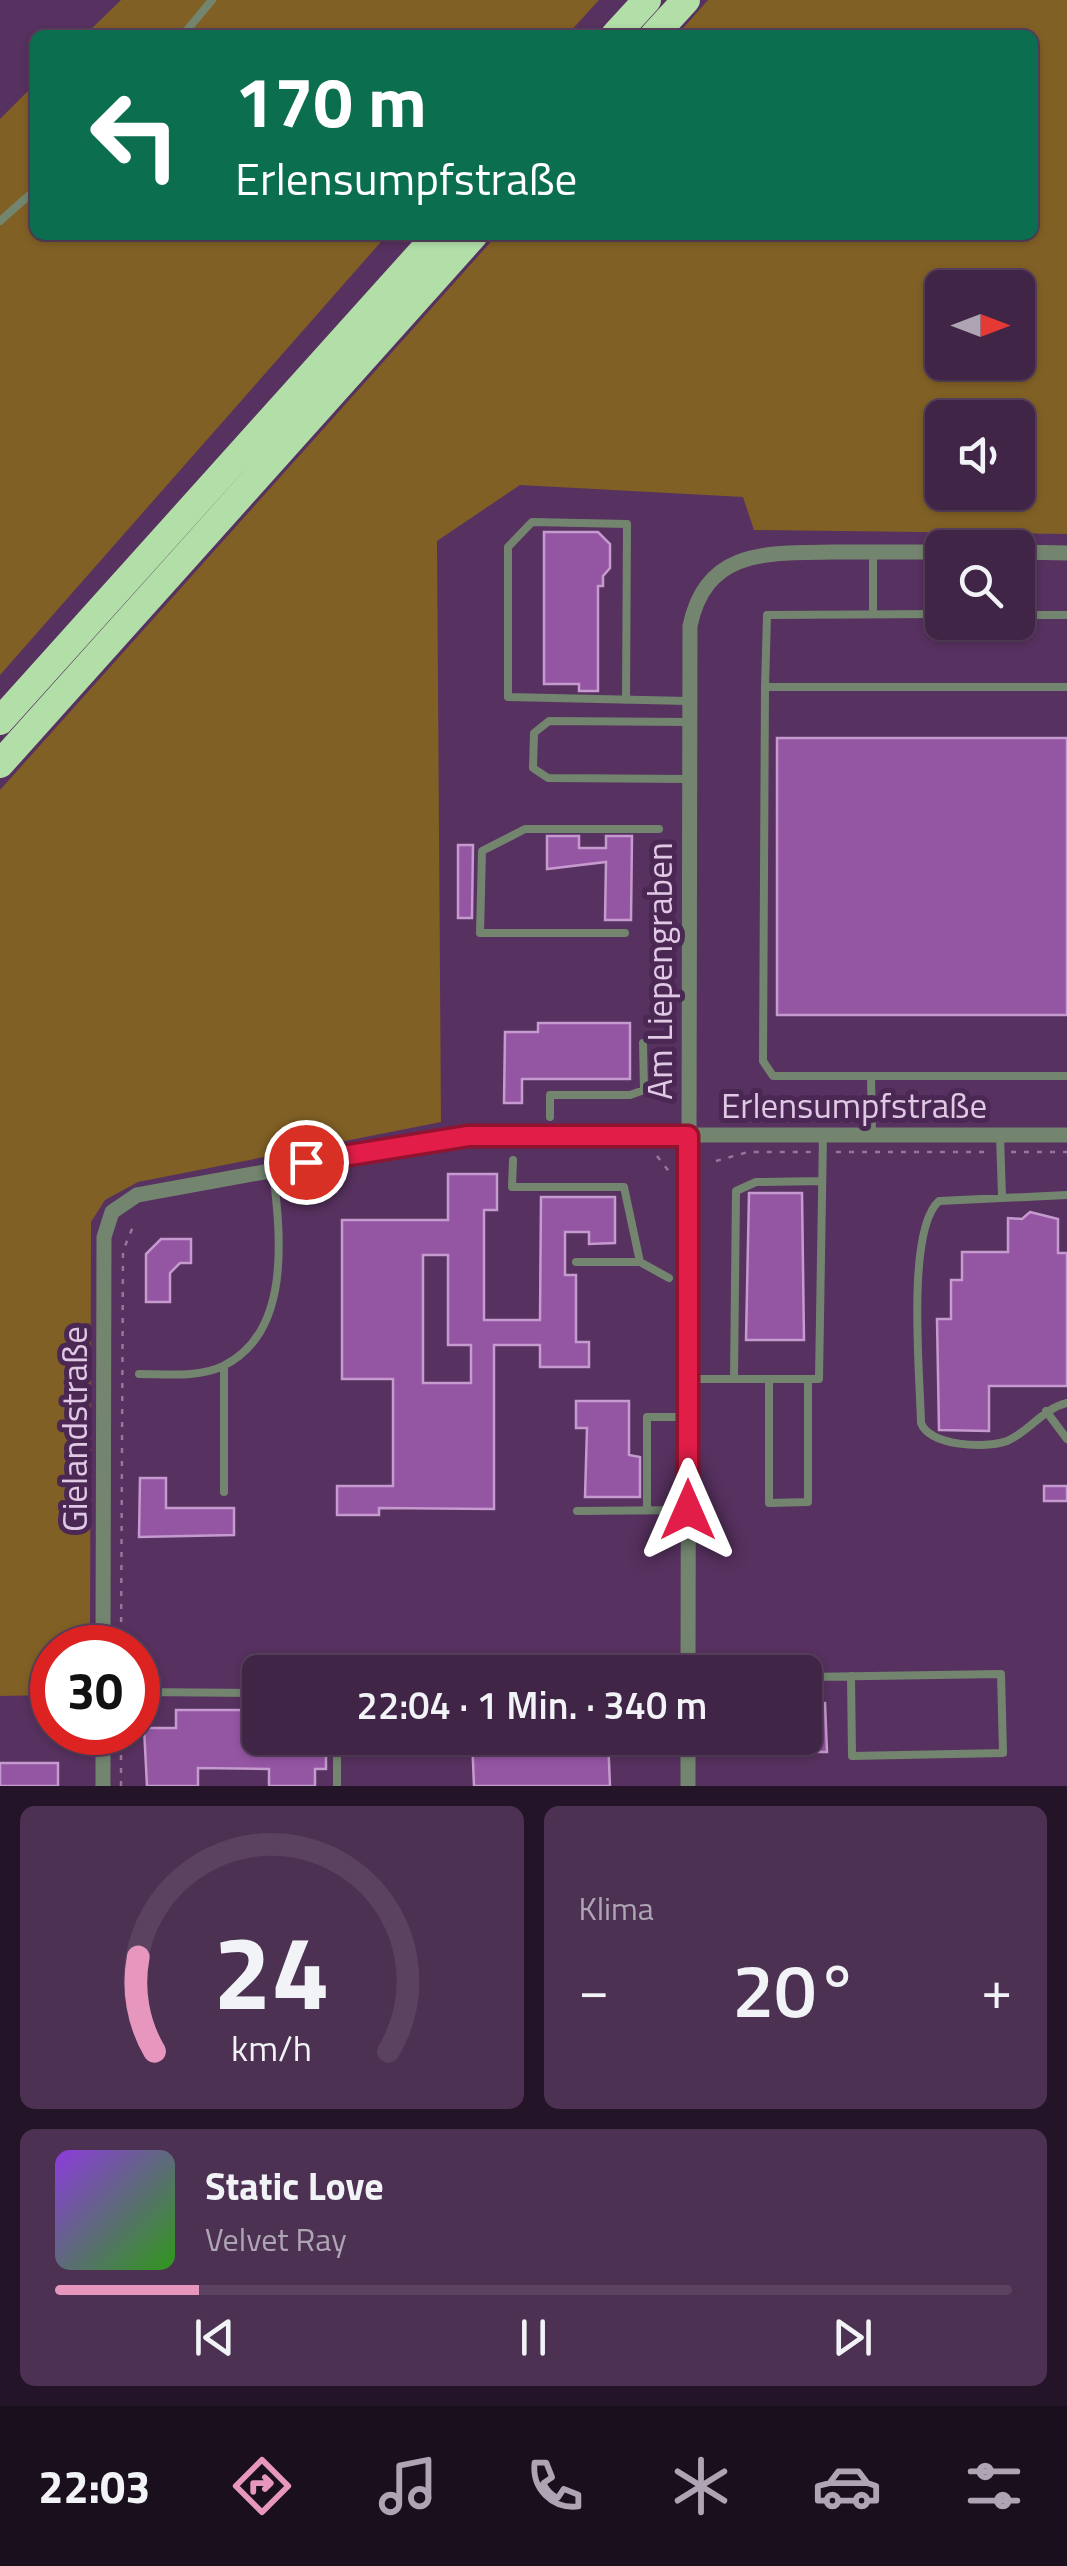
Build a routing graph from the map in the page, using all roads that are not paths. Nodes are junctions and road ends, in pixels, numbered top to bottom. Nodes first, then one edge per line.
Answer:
1 (212, 0) edge
2 (646, 0) edge
3 (686, 0) edge
4 (187, 30) edge
5 (619, 30) edge
6 (659, 30) edge
7 (30, 195) edge
8 (0, 222) edge
9 (433, 240) edge
10 (470, 240) edge
11 (873, 552) junction
12 (925, 552) edge
13 (1035, 552) edge
14 (1067, 553) edge
15 (873, 614) junction
16 (925, 614) edge
17 (1035, 614) edge
18 (1067, 615) edge
19 (765, 687) junction
20 (1067, 687) edge
21 (626, 700) junction
22 (690, 701) junction
23 (0, 721) edge
24 (690, 722) junction
25 (0, 764) edge
26 (690, 779) junction
27 (659, 830) dead end
28 (625, 933) dead end
29 (643, 1043) dead end
30 (871, 1076) junction
31 (1067, 1076) edge
32 (550, 1116) dead end
33 (872, 1135) junction
34 (1067, 1135) edge
35 (688, 1136) junction
36 (823, 1143) junction
37 (1001, 1143) junction
38 (513, 1160) dead end
39 (273, 1168) junction
40 (822, 1181) junction
41 (1067, 1195) edge
42 (1002, 1197) junction
43 (112, 1212) joint
44 (576, 1262) dead end
45 (640, 1262) junction
46 (669, 1278) dead end
47 (224, 1366) junction
48 (139, 1374) dead end
49 (688, 1380) junction
50 (734, 1380) junction
51 (769, 1380) junction
52 (808, 1380) junction
53 (1067, 1403) edge
54 (1046, 1412) junction
55 (688, 1417) junction
56 (1067, 1439) edge
57 (224, 1492) dead end
58 (647, 1510) junction
59 (688, 1510) junction
60 (577, 1511) dead end
61 (104, 1625) edge
62 (688, 1655) edge
63 (851, 1676) junction
64 (822, 1677) edge
65 (160, 1692) edge
66 (242, 1693) edge
67 (103, 1755) edge
68 (337, 1755) edge
69 (688, 1755) edge
70 (103, 1786) edge
71 (337, 1786) edge
72 (688, 1786) edge

1 - 4 lane
2 - 5 highway
3 - 6 highway
7 - 8 lane
9 - 23 highway
10 - 25 highway
11 - 12 street
11 - 15 lane
11 - 22 street, Am Liepengraben
13 - 14 street
15 - 16 lane
15 - 19 lane
17 - 18 lane
19 - 20 lane
19 - 30 lane
21 - 21 lane
21 - 22 lane
22 - 24 street, Am Liepengraben
24 - 26 street, Am Liepengraben
24 - 26 lane
26 - 35 street, Am Liepengraben
27 - 28 lane
29 - 32 lane
30 - 31 lane
30 - 33 lane
33 - 36 street, Erlensumpfstraße
33 - 37 street, Erlensumpfstraße
34 - 37 street, Erlensumpfstraße
35 - 36 street, Erlensumpfstraße
35 - 39 street, Erlensumpfstraße
35 - 49 street, Am Liepengraben
36 - 40 lane
37 - 42 lane
38 - 45 lane
39 - 43 street, Erlensumpfstraße
39 - 47 lane
40 - 50 lane
40 - 52 lane
41 - 42 lane
42 - 54 lane
43 - 61 street, Gielandstraße
44 - 45 lane
45 - 46 lane
47 - 48 lane
47 - 57 lane
49 - 50 lane
49 - 55 street, Am Liepengraben
50 - 51 lane
51 - 52 lane
51 - 52 lane
53 - 54 lane
54 - 56 lane
55 - 58 lane
55 - 59 street, Am Liepengraben
58 - 59 lane
58 - 60 lane
59 - 62 street, Am Liepengraben
63 - 63 lane
63 - 64 lane
65 - 66 lane
67 - 70 street
68 - 71 lane
69 - 72 street

